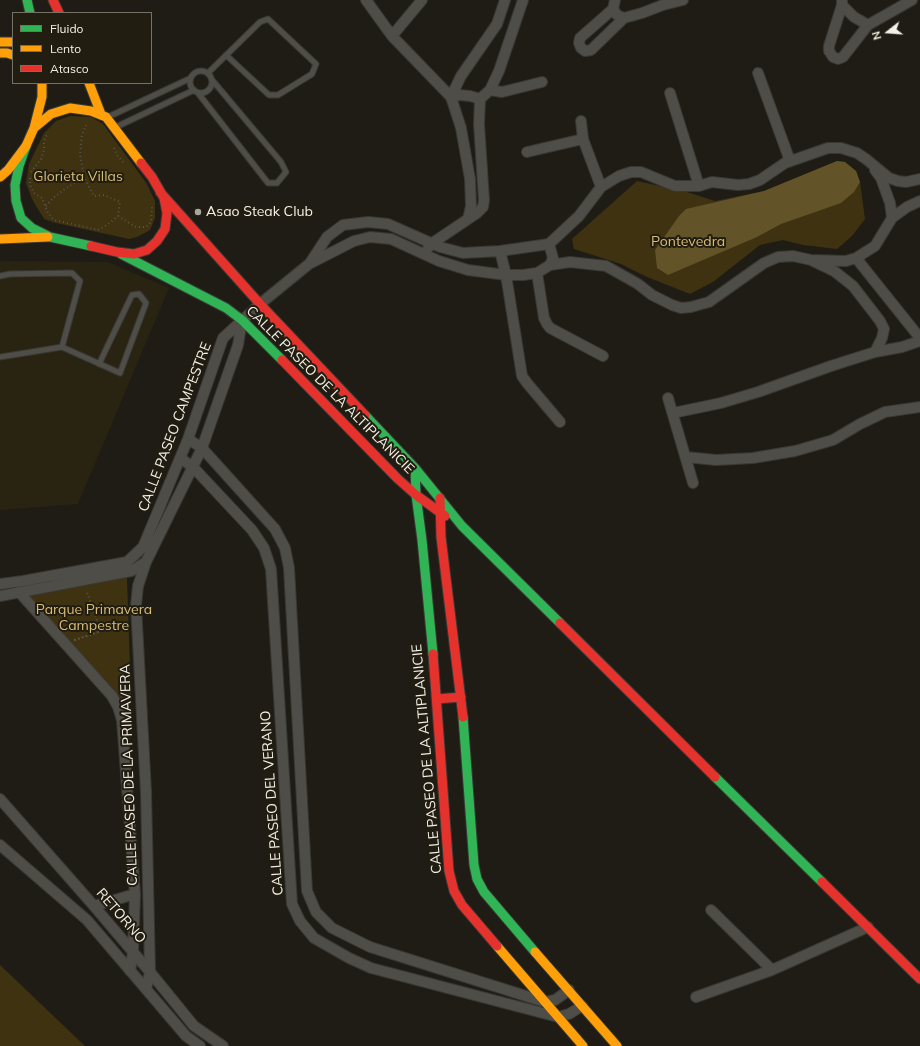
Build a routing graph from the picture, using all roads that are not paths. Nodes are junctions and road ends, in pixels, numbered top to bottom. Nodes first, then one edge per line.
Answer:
1 (27, 0) edge
2 (53, 0) edge
3 (366, 0) edge
4 (422, 0) edge
5 (505, 0) edge
6 (524, 0) edge
7 (683, 0) edge
8 (912, 0) edge
9 (842, 3) edge
10 (614, 4) edge
11 (30, 12) edge
12 (59, 12) edge
13 (624, 18) junction
14 (868, 25) junction
15 (392, 36) junction
16 (0, 53) edge
17 (12, 54) edge
18 (226, 56) junction
19 (208, 73) junction
20 (758, 73) dead end
21 (191, 78) junction
22 (213, 81) junction
23 (542, 82) dead end
24 (42, 84) edge
25 (89, 84) edge
26 (490, 90) junction
27 (196, 92) junction
28 (670, 93) dead end
29 (451, 97) junction
30 (480, 99) junction
31 (104, 116) junction
32 (581, 121) dead end
33 (115, 127) junction
34 (34, 128) junction
35 (583, 138) junction
36 (26, 146) junction
37 (527, 152) dead end
38 (866, 159) junction
39 (790, 162) junction
40 (0, 177) edge
41 (920, 179) edge
42 (699, 186) junction
43 (601, 187) junction
44 (160, 192) junction
45 (920, 201) edge
46 (892, 218) junction
47 (468, 219) junction
48 (50, 237) junction
49 (0, 239) edge
50 (431, 244) junction
51 (549, 244) junction
52 (500, 251) junction
53 (117, 252) junction
54 (423, 254) junction
55 (856, 258) junction
56 (811, 260) junction
57 (309, 264) junction
58 (550, 265) junction
59 (537, 273) junction
60 (506, 275) junction
61 (0, 276) edge
62 (260, 304) junction
63 (242, 320) junction
64 (920, 338) edge
65 (920, 342) edge
66 (62, 348) junction
67 (875, 352) junction
68 (603, 356) dead end
69 (0, 357) edge
70 (99, 364) junction
71 (668, 398) dead end
72 (920, 406) edge
73 (673, 414) junction
74 (560, 422) dead end
75 (188, 439) junction
76 (202, 448) junction
77 (686, 457) junction
78 (180, 458) junction
79 (193, 466) junction
80 (415, 468) junction
81 (693, 483) dead end
82 (416, 495) junction
83 (440, 498) junction
84 (440, 513) junction
85 (462, 526) junction
86 (146, 562) junction
87 (5, 583) edge
88 (15, 593) junction
89 (0, 596) edge
90 (293, 646) junction
91 (276, 647) junction
92 (461, 697) junction
93 (437, 699) junction
94 (300, 753) junction
95 (283, 756) junction
96 (146, 792) junction
97 (129, 794) junction
98 (0, 799) edge
99 (0, 844) edge
100 (135, 894) junction
101 (94, 906) junction
102 (711, 910) dead end
103 (868, 927) junction
104 (370, 947) junction
105 (133, 952) junction
106 (364, 965) junction
107 (772, 970) junction
108 (130, 971) junction
109 (150, 972) junction
110 (920, 979) edge
111 (146, 988) junction
112 (568, 990) junction
113 (696, 997) dead end
114 (545, 1002) junction
115 (582, 1006) junction
116 (558, 1017) junction
117 (200, 1046) edge
118 (223, 1046) edge
119 (583, 1046) edge
120 (617, 1046) edge

1 - 11 main road
2 - 12 main road
3 - 15 street
4 - 15 street
5 - 29 street
6 - 26 street
7 - 13 street
8 - 14 street
9 - 14 street
9 - 14 street
10 - 13 street
10 - 13 street
15 - 29 street
16 - 17 main road
18 - 18 lane
18 - 19 lane
19 - 21 lane
19 - 22 lane
20 - 39 street
21 - 27 lane
21 - 31 lane
22 - 27 lane
22 - 27 lane
23 - 26 street
24 - 34 main road
25 - 31 main road
26 - 30 street
27 - 33 lane
28 - 42 street
29 - 30 street
29 - 47 street
30 - 47 street
31 - 33 main road
31 - 34 main road
32 - 35 street
33 - 44 main road
34 - 36 main road
35 - 37 street
35 - 43 street
36 - 40 main road
36 - 48 main road
38 - 39 street
38 - 41 street
38 - 46 street
39 - 42 street
42 - 43 street
43 - 51 street
44 - 53 main road
44 - 62 main road, CALLE PASEO DE LA ALTIPLANICIE
45 - 46 street
46 - 55 street
47 - 50 street
48 - 49 main road
48 - 53 main road
50 - 52 street
50 - 54 street
50 - 57 street
51 - 52 street
51 - 58 street
52 - 60 street
53 - 63 main road, CALLE PASEO DE LA ALTIPLANICIE
54 - 57 street
54 - 60 street
55 - 56 street
55 - 64 street
56 - 58 street
56 - 67 street
57 - 62 street
58 - 59 street
59 - 60 street
59 - 68 street
60 - 74 street
61 - 66 lane
62 - 63 street
62 - 80 main road, CALLE PASEO DE LA ALTIPLANICIE
63 - 75 street, CALLE PASEO CAMPESTRE
63 - 76 street, CALLE PASEO CAMPESTRE
63 - 82 main road, CALLE PASEO DE LA ALTIPLANICIE
65 - 67 street
66 - 69 lane
66 - 70 lane
67 - 73 street
70 - 70 lane
71 - 73 street
72 - 77 street
73 - 77 street
75 - 76 street, CALLE PASEO DEL VERANO
75 - 78 street, CALLE PASEO CAMPESTRE
76 - 79 street, CALLE PASEO CAMPESTRE
76 - 90 street, CALLE PASEO DEL VERANO
77 - 81 street
78 - 79 street, CALLE PASEO DEL VERANO
78 - 87 street, CALLE PASEO CAMPESTRE
79 - 86 street, CALLE PASEO CAMPESTRE
79 - 91 street, CALLE PASEO DEL VERANO
80 - 82 main road, CALLE PASEO DE LA ALTIPLANICIE
80 - 83 main road, CALLE PASEO DE LA ALTIPLANICIE
82 - 84 main road, CALLE PASEO DE LA ALTIPLANICIE
82 - 93 main road, CALLE PASEO DE LA ALTIPLANICIE
83 - 84 main road
83 - 85 main road, CALLE PASEO DE LA ALTIPLANICIE
84 - 85 main road, CALLE PASEO DE LA ALTIPLANICIE
84 - 92 main road
85 - 103 main road
86 - 88 street
86 - 96 street, CALLE PASEO DE LA PRIMAVERA
87 - 88 street
88 - 89 street
88 - 97 street, CALLE PASEO DE LA PRIMAVERA
90 - 91 street
90 - 94 street, CALLE PASEO DEL VERANO
91 - 95 street, CALLE PASEO DEL VERANO
92 - 93 main road
92 - 112 main road
93 - 114 main road, CALLE PASEO DE LA ALTIPLANICIE
94 - 95 street
94 - 104 street, CALLE PASEO DEL VERANO
95 - 106 street, CALLE PASEO DEL VERANO
96 - 97 street
96 - 109 street, CALLE PASEO DE LA PRIMAVERA
97 - 100 street, CALLE PASEO DE LA PRIMAVERA
98 - 101 street, RETORNO
99 - 108 street
100 - 101 street
100 - 105 street, CALLE PASEO DE LA PRIMAVERA
101 - 105 street, RETORNO
102 - 107 street
103 - 107 street
103 - 110 main road
104 - 106 street
104 - 114 street, CALLE PASEO DEL VERANO
105 - 108 street, CALLE PASEO DE LA PRIMAVERA
105 - 109 street, RETORNO
106 - 116 street, CALLE PASEO DEL VERANO
107 - 113 street
108 - 111 street
109 - 111 street, CALLE PASEO DE LA PRIMAVERA
109 - 118 street, RETORNO
111 - 117 street
112 - 114 street
112 - 115 main road
114 - 116 main road, CALLE PASEO DE LA ALTIPLANICIE
115 - 116 street
115 - 120 main road
116 - 119 main road, CALLE PASEO DE LA ALTIPLANICIE

